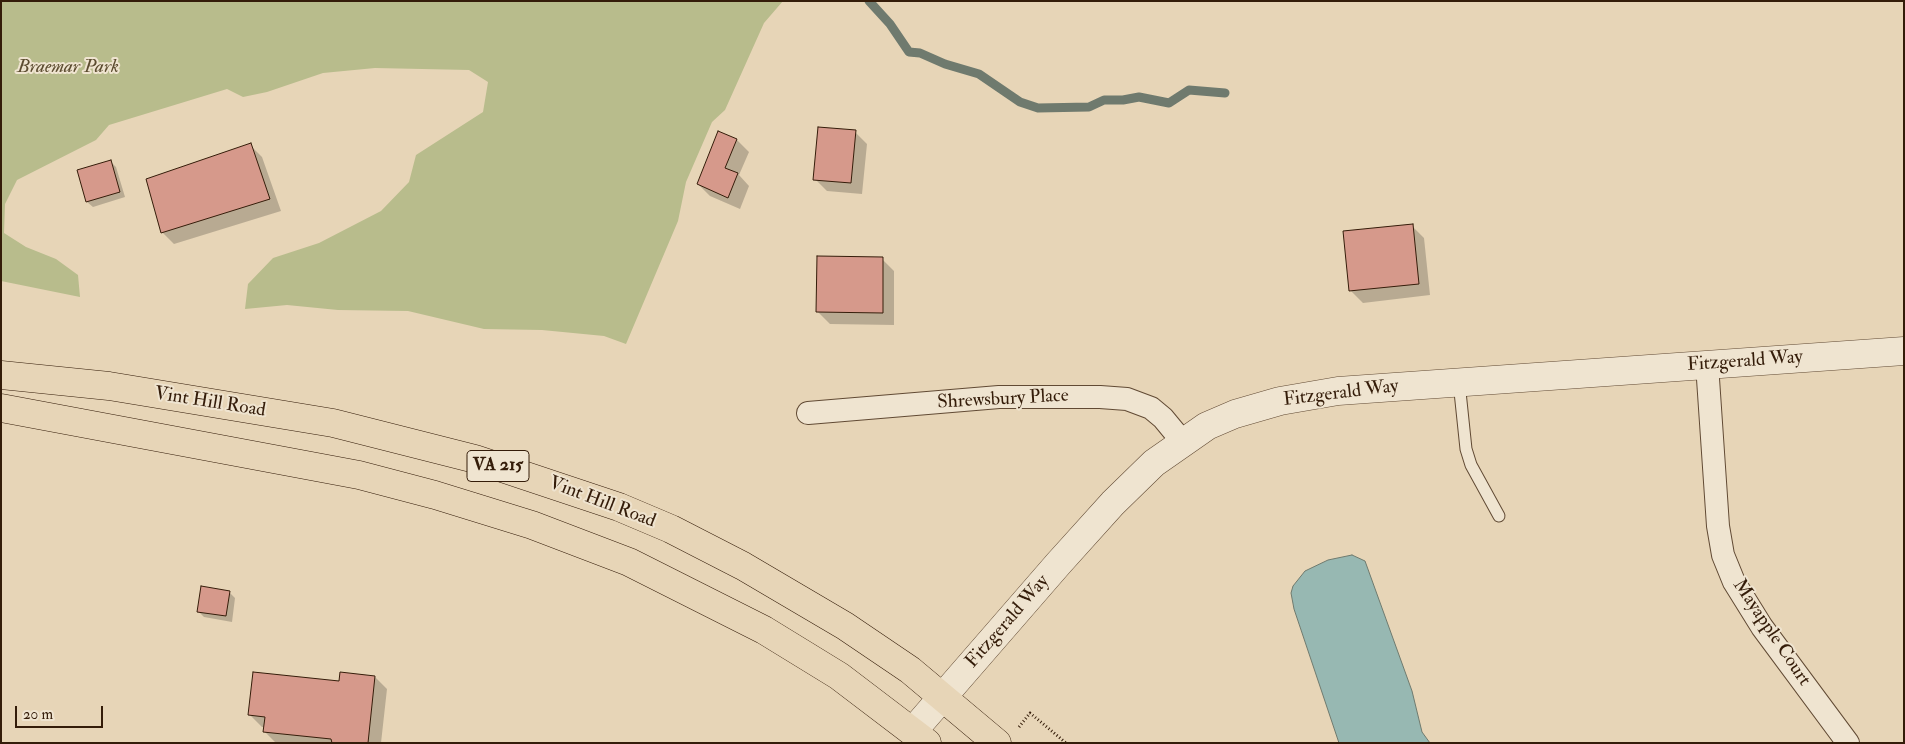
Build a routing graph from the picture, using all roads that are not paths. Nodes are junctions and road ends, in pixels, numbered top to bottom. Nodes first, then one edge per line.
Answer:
1 (1904, 351) edge
2 (1707, 364) junction
3 (1, 375) edge
4 (1459, 382) junction
5 (1, 408) edge
6 (808, 413) dead end
7 (1182, 441) junction
8 (1499, 516) dead end
9 (944, 697) junction
10 (920, 737) edge
11 (997, 743) edge
12 (1848, 743) edge

1 - 2 street, Fitzgerald Way
2 - 4 street, Fitzgerald Way
2 - 12 street, Mayapple Court
3 - 9 main road, Vint Hill Road / VA 215
4 - 7 street, Fitzgerald Way
4 - 8 lane
5 - 10 main road, VA 215
6 - 7 street, Shrewsbury Place
7 - 9 street, Fitzgerald Way
9 - 10 street, Fitzgerald Way
9 - 11 main road, Vint Hill Road / VA 215

